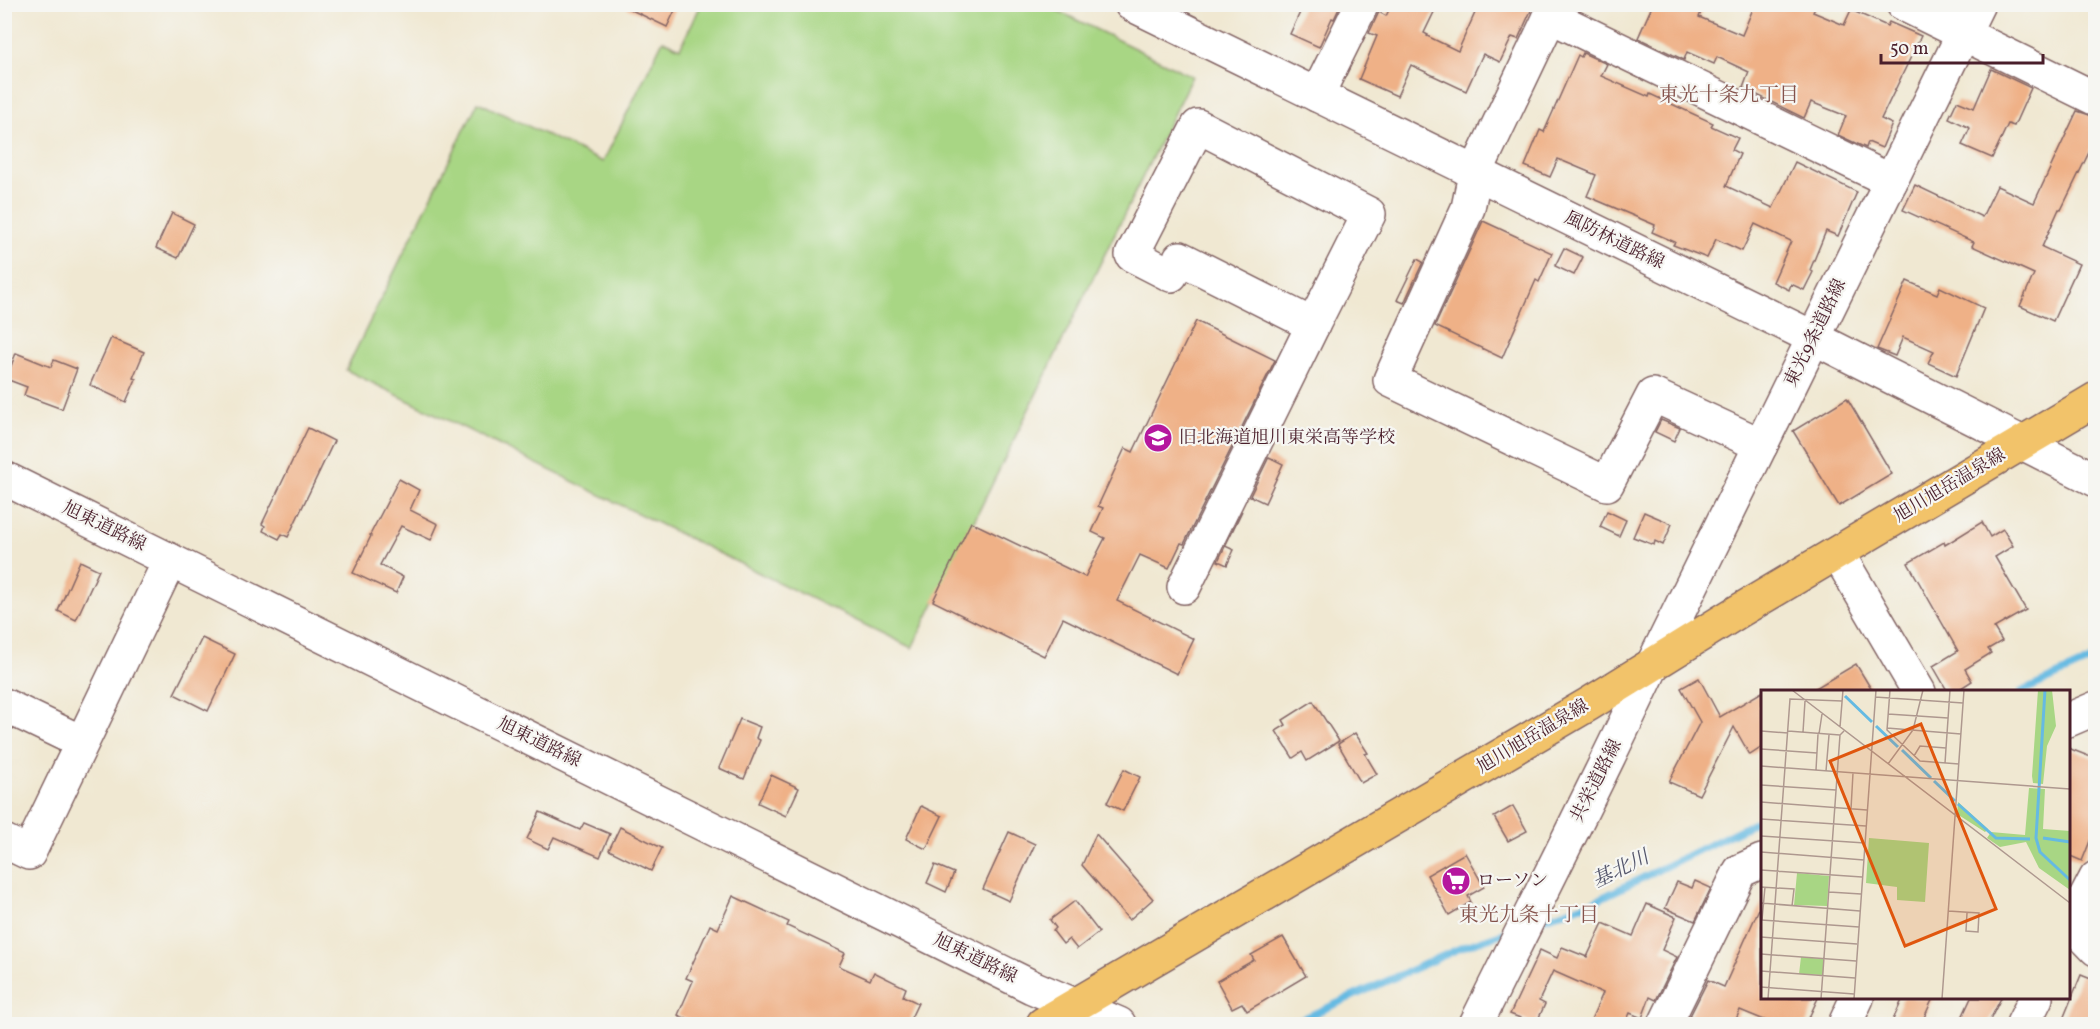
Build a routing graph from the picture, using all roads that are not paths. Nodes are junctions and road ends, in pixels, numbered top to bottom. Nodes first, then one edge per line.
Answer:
1 (1362, 4) edge
2 (1903, 4) edge
3 (1978, 4) edge
4 (1150, 9) edge
5 (1553, 10) edge
6 (1964, 34) junction
7 (1317, 95) junction
8 (2096, 99) edge
9 (1476, 174) junction
10 (1891, 181) junction
11 (1313, 325) junction
12 (1814, 338) junction
13 (2096, 399) edge
14 (2020, 444) junction
15 (1761, 446) junction
16 (4, 478) edge
17 (2096, 480) edge
18 (1838, 554) junction
19 (170, 560) junction
20 (1184, 587) dead end
21 (1654, 662) junction
22 (1918, 690) edge
23 (4, 705) edge
24 (2096, 708) edge
25 (2070, 719) edge
26 (81, 742) junction
27 (4, 841) edge
28 (1761, 861) edge
29 (2096, 878) edge
30 (2070, 926) edge
31 (2096, 949) edge
32 (1857, 999) edge
33 (2036, 999) edge
34 (1075, 1006) junction
35 (1043, 1024) edge
36 (1119, 1024) edge
37 (1476, 1024) edge
38 (1665, 1024) edge
39 (1845, 1024) edge
40 (2023, 1024) edge

1 - 7 street
2 - 6 street
3 - 6 street, 東光9条道路線
4 - 7 street, 風防林道路線
5 - 9 street
5 - 10 street
6 - 8 street
6 - 10 street, 東光9条道路線
7 - 9 street, 風防林道路線
9 - 12 street, 風防林道路線
9 - 15 street
10 - 12 street, 東光9条道路線
11 - 11 street
11 - 20 street
12 - 14 street, 風防林道路線
12 - 15 street, 東光9条道路線
13 - 14 main road, 旭川旭岳温泉線
14 - 17 street, 風防林道路線
14 - 18 main road, 旭川旭岳温泉線
15 - 21 street, 東光9条道路線
16 - 19 street, 旭東道路線
18 - 21 main road, 旭川旭岳温泉線
18 - 22 street
19 - 26 street
19 - 34 street, 旭東道路線
21 - 34 main road, 旭川旭岳温泉線
21 - 37 street, 共栄道路線
23 - 26 street
24 - 25 street
26 - 27 street
28 - 38 street
29 - 30 street
30 - 31 street
32 - 39 street
33 - 40 street
34 - 35 main road, 旭川旭岳温泉線
34 - 36 street, 旭東道路線

